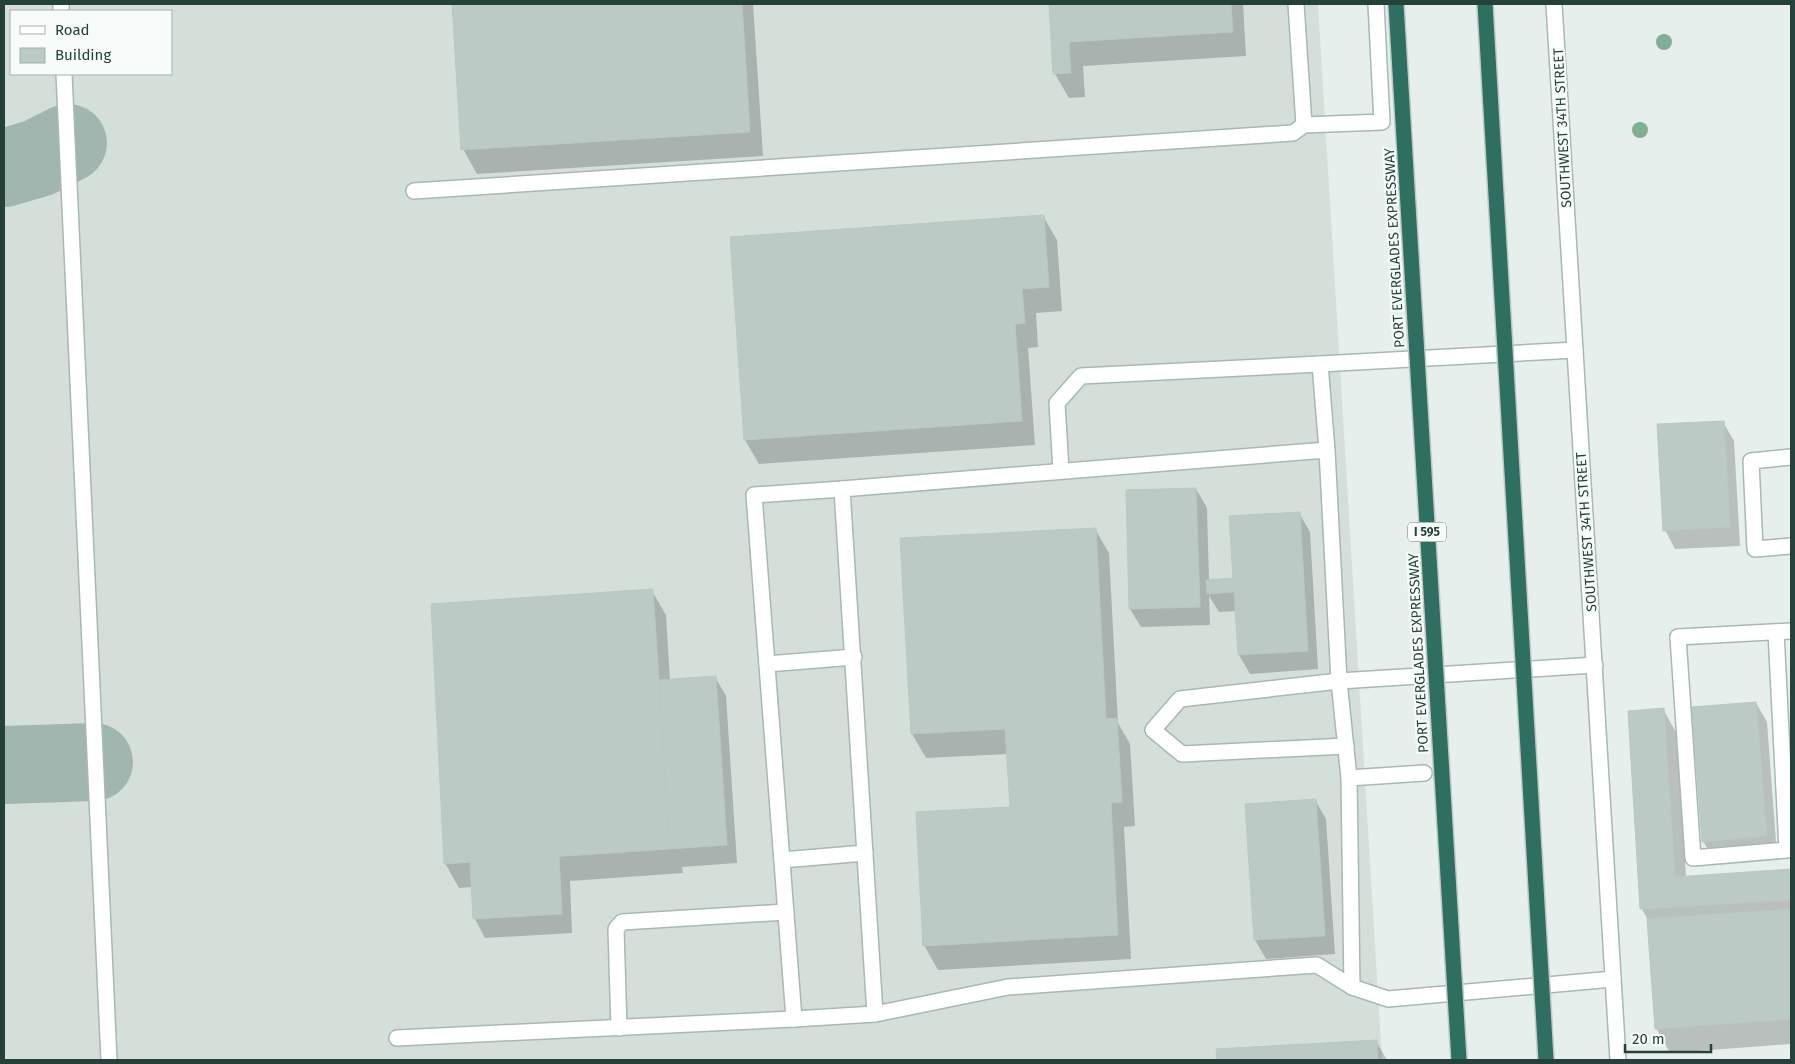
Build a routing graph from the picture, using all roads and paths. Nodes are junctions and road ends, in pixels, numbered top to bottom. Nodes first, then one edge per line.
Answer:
1 (1296, 4) edge
2 (1376, 4) edge
3 (1396, 4) edge
4 (1485, 4) edge
5 (1554, 4) edge
6 (64, 75) edge
7 (1304, 125) junction
8 (414, 191) dead end
9 (1575, 350) junction
10 (1320, 364) junction
11 (1327, 450) junction
12 (1791, 457) edge
13 (1061, 471) junction
14 (842, 490) junction
15 (1791, 546) edge
16 (1791, 631) edge
17 (1776, 632) junction
18 (854, 657) junction
19 (767, 664) junction
20 (1595, 664) junction
21 (1340, 681) junction
22 (1346, 746) junction
23 (1424, 773) dead end
24 (1349, 778) junction
25 (865, 853) junction
26 (782, 860) junction
27 (786, 912) junction
28 (1613, 979) junction
29 (1352, 987) junction
30 (875, 1014) junction
31 (794, 1018) junction
32 (619, 1028) junction
33 (397, 1038) dead end
34 (109, 1060) edge
35 (1459, 1060) edge
36 (1546, 1060) edge
37 (1618, 1060) edge

1 - 7 street
2 - 7 street
3 - 35 highway, PORT EVERGLADES EXPRESSWAY / I 595, bridge
4 - 36 highway, bridge
5 - 9 street, SOUTHWEST 34TH STREET
6 - 34 street
7 - 8 street
9 - 10 street
9 - 20 street, SOUTHWEST 34TH STREET
10 - 11 street
10 - 13 street
11 - 13 street
11 - 21 street
12 - 15 street
13 - 14 street
14 - 18 street
14 - 19 street
16 - 17 street
17 - 17 street
18 - 19 street
18 - 25 street
19 - 26 street
20 - 21 street
20 - 28 street, SOUTHWEST 34TH STREET
21 - 22 street
21 - 22 street
22 - 24 street
23 - 24 street
24 - 29 street
25 - 26 street
25 - 30 street
26 - 27 street
27 - 31 street
27 - 32 street
28 - 29 street
28 - 37 street, SOUTHWEST 34TH STREET
29 - 30 street
30 - 31 street
31 - 32 street
32 - 33 street

